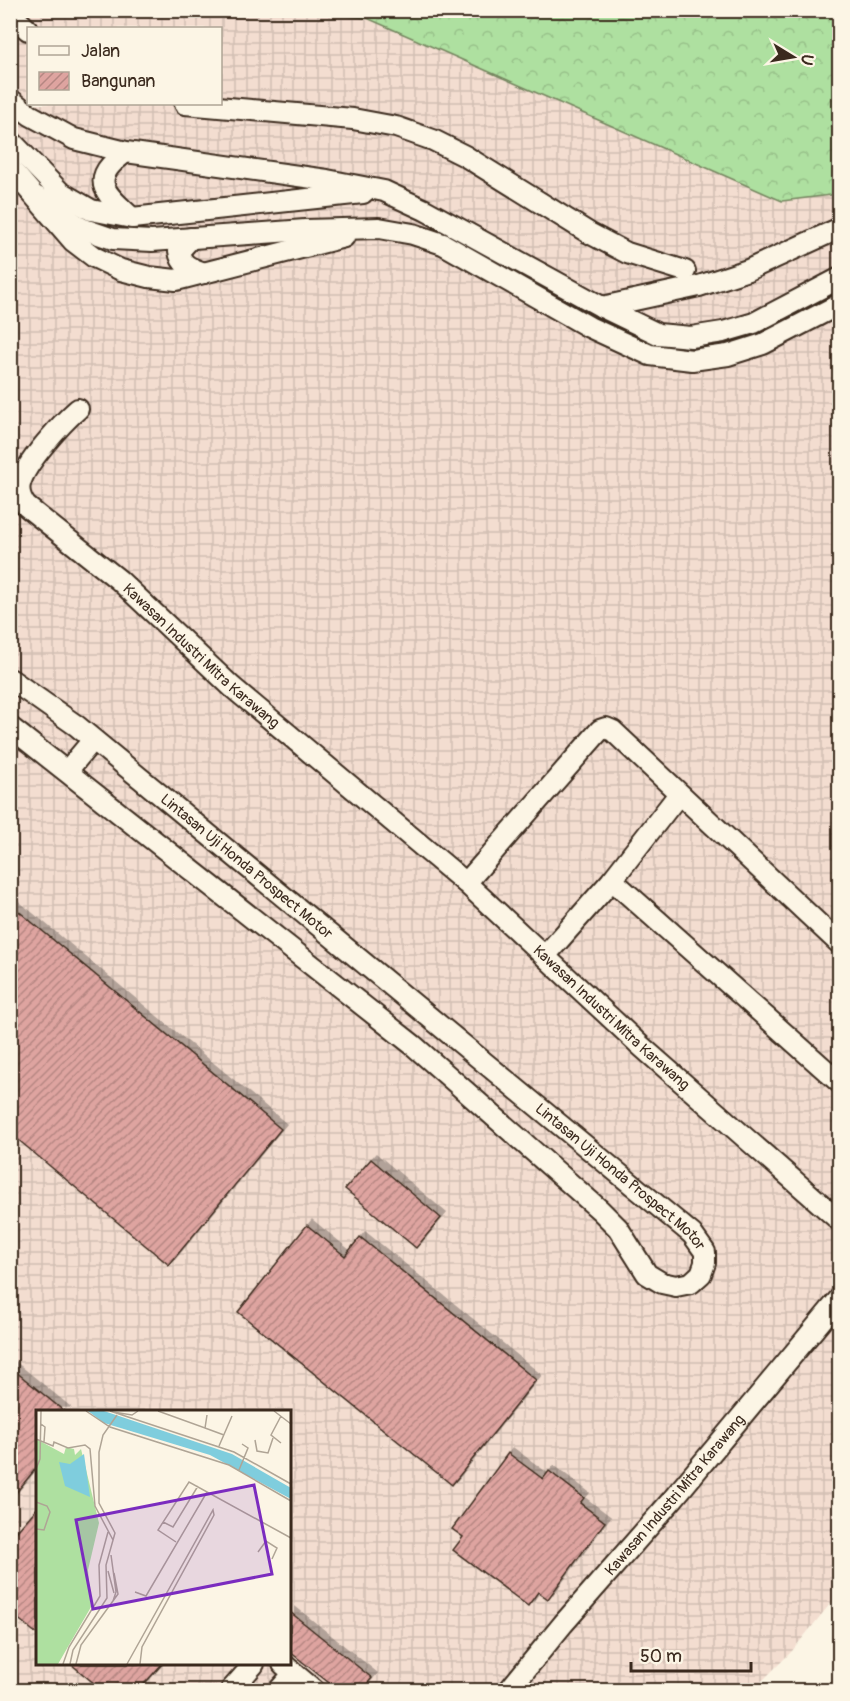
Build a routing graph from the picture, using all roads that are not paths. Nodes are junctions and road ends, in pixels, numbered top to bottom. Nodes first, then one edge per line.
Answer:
1 (10, 13) edge
2 (27, 29) edge
3 (10, 99) edge
4 (196, 105) edge
5 (10, 140) edge
6 (126, 152) junction
7 (10, 168) edge
8 (384, 191) junction
9 (37, 197) junction
10 (132, 218) junction
11 (379, 228) junction
12 (840, 228) edge
13 (191, 238) junction
14 (685, 271) dead end
15 (204, 273) junction
16 (840, 278) edge
17 (840, 304) edge
18 (602, 307) junction
19 (78, 409) dead end
20 (10, 678) edge
21 (10, 727) edge
22 (93, 740) junction
23 (67, 771) junction
24 (679, 794) junction
25 (612, 880) junction
26 (466, 883) junction
27 (840, 944) edge
28 (545, 956) junction
29 (840, 1083) edge
30 (840, 1221) edge
31 (840, 1298) edge
32 (253, 1665) edge
33 (288, 1668) edge
34 (231, 1690) edge
35 (279, 1690) edge
36 (314, 1690) edge
37 (508, 1690) edge

1 - 2 street
3 - 6 street
4 - 14 street
5 - 10 street
6 - 8 street
6 - 10 street
7 - 9 street
8 - 10 street
8 - 18 street
9 - 13 street
9 - 15 street
11 - 13 street
11 - 15 street
11 - 17 street
12 - 18 street
13 - 15 street
16 - 18 street
19 - 26 street, Kawasan Industri Mitra Karawang
20 - 22 street, Lintasan Uji Honda Prospect Motor
21 - 23 street, Lintasan Uji Honda Prospect Motor
22 - 23 street
22 - 23 street, Lintasan Uji Honda Prospect Motor
24 - 25 street
24 - 26 street
24 - 27 street
25 - 28 street
25 - 29 street
26 - 28 street, Kawasan Industri Mitra Karawang
28 - 30 street, Kawasan Industri Mitra Karawang
31 - 37 street, Kawasan Industri Mitra Karawang
32 - 34 street
33 - 35 street
33 - 36 street

